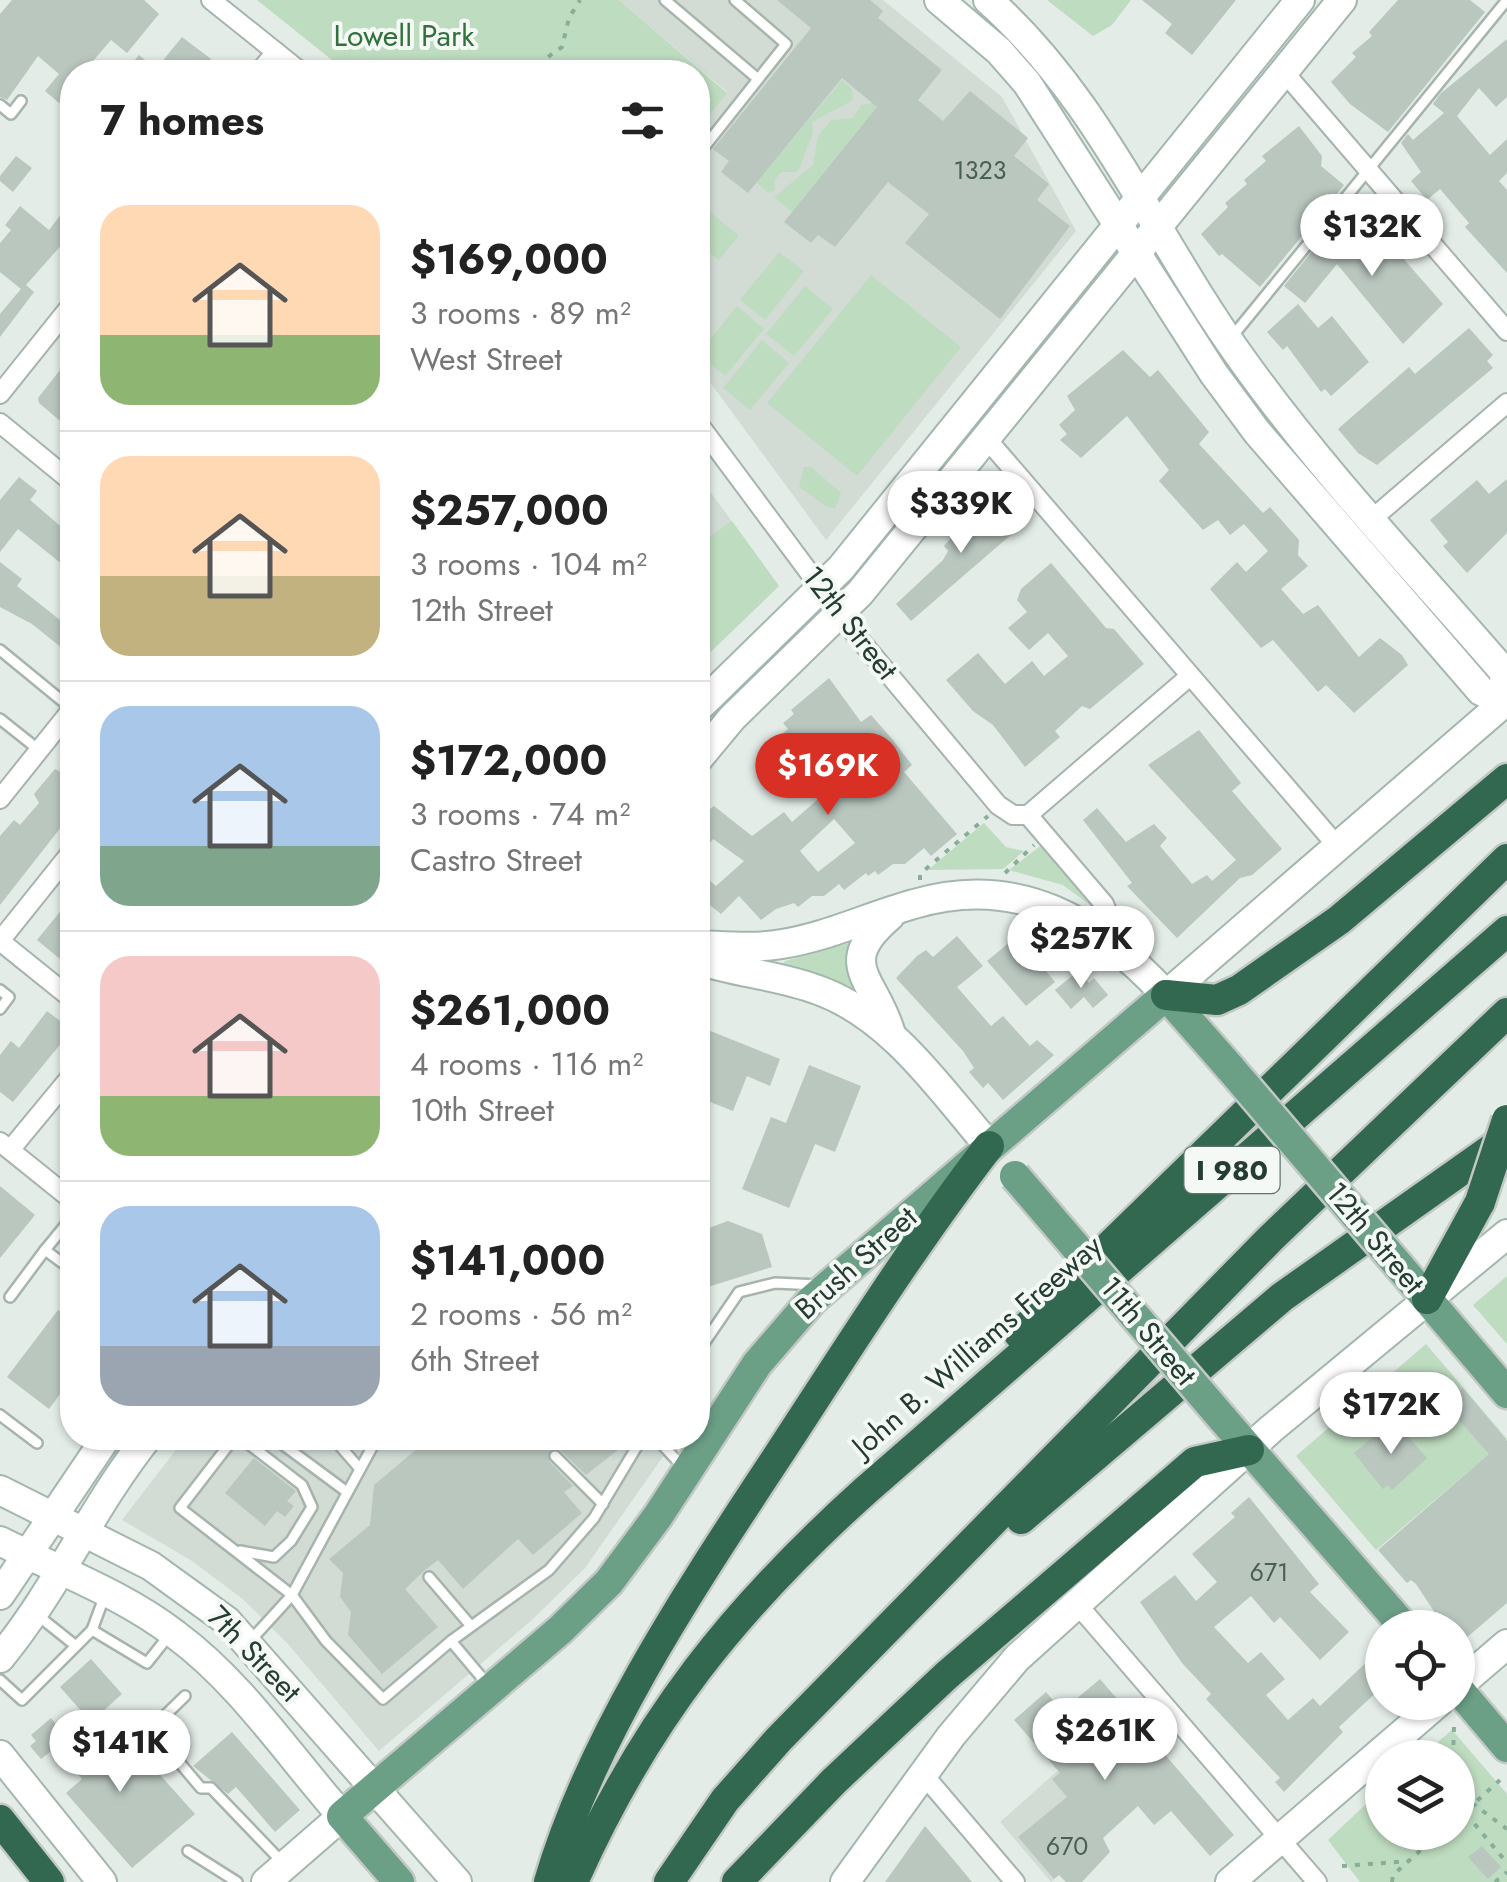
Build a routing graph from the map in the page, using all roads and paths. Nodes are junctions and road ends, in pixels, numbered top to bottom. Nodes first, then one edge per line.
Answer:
1 (211, 0) edge
2 (580, 0) edge
3 (666, 0) edge
4 (735, 0) edge
5 (939, 0) edge
6 (988, 0) edge
7 (1300, 0) edge
8 (1342, 0) edge
9 (1507, 0) edge
10 (276, 52) junction
11 (269, 60) edge
12 (286, 60) edge
13 (544, 60) edge
14 (1284, 72) junction
15 (758, 79) junction
16 (21, 101) dead end
17 (0, 105) edge
18 (710, 139) edge
19 (1370, 172) junction
20 (1140, 198) junction
21 (1117, 225) junction
22 (1158, 226) junction
23 (1136, 254) junction
24 (60, 319) edge
25 (1507, 331) edge
26 (1229, 340) junction
27 (0, 394) edge
28 (1507, 403) edge
29 (2, 429) edge
30 (710, 438) edge
31 (986, 438) junction
32 (60, 473) edge
33 (1372, 518) junction
34 (822, 589) junction
35 (841, 614) junction
36 (0, 650) edge
37 (1190, 676) junction
38 (710, 696) edge
39 (60, 699) edge
40 (1506, 702) edge
41 (0, 719) edge
42 (60, 724) edge
43 (710, 745) edge
44 (39, 750) junction
45 (1507, 779) edge
46 (0, 799) edge
47 (998, 805) junction
48 (1028, 815) junction
49 (1045, 835) junction
50 (1338, 847) junction
51 (1507, 860) edge
52 (60, 866) edge
53 (995, 895) junction
54 (907, 906) junction
55 (1507, 930) edge
56 (710, 945) edge
57 (1122, 948) junction
58 (710, 963) edge
59 (60, 989) edge
60 (0, 990) edge
61 (1166, 995) junction
62 (0, 1009) edge
63 (1507, 1013) edge
64 (891, 1034) junction
65 (60, 1088) edge
66 (1507, 1120) edge
67 (1507, 1138) edge
68 (5, 1146) edge
69 (988, 1146) junction
70 (60, 1190) edge
71 (60, 1232) edge
72 (1507, 1234) edge
73 (46, 1250) junction
74 (60, 1261) edge
75 (827, 1286) junction
76 (10, 1297) dead end
77 (1428, 1299) junction
78 (710, 1334) edge
79 (1506, 1391) edge
80 (957, 1410) junction
81 (0, 1414) edge
82 (710, 1437) edge
83 (37, 1444) dead end
84 (98, 1450) edge
85 (139, 1450) edge
86 (228, 1450) edge
87 (254, 1450) edge
88 (290, 1450) edge
89 (343, 1450) edge
90 (370, 1450) edge
91 (635, 1450) edge
92 (667, 1450) edge
93 (701, 1450) edge
94 (1249, 1450) junction
95 (555, 1456) dead end
96 (360, 1469) junction
97 (687, 1472) junction
98 (0, 1490) edge
99 (347, 1492) junction
100 (603, 1504) junction
101 (50, 1518) junction
102 (81, 1533) junction
103 (0, 1540) edge
104 (232, 1549) junction
105 (26, 1554) junction
106 (60, 1570) junction
107 (429, 1577) dead end
108 (106, 1592) junction
109 (0, 1594) edge
110 (292, 1595) junction
111 (1077, 1604) junction
112 (1389, 1610) edge
113 (34, 1613) junction
114 (894, 1622) junction
115 (471, 1626) junction
116 (92, 1630) junction
117 (172, 1632) junction
118 (452, 1641) junction
119 (249, 1642) junction
120 (1507, 1644) edge
121 (76, 1646) junction
122 (0, 1658) edge
123 (1475, 1673) edge
124 (0, 1680) edge
125 (492, 1688) junction
126 (186, 1696) dead end
127 (1475, 1708) edge
128 (1438, 1720) edge
129 (1507, 1747) edge
130 (0, 1755) edge
131 (923, 1774) junction
132 (1500, 1780) dead end
133 (376, 1788) junction
134 (1475, 1801) edge
135 (1475, 1806) edge
136 (342, 1816) junction
137 (0, 1820) edge
138 (1475, 1825) edge
139 (1507, 1829) edge
140 (1280, 1839) junction
141 (1422, 1850) edge
142 (188, 1851) dead end
143 (1410, 1861) junction
144 (1507, 1863) edge
145 (1342, 1866) dead end
146 (1507, 1872) edge
147 (276, 1874) edge
148 (558, 1879) edge
149 (49, 1882) edge
150 (102, 1882) edge
151 (238, 1882) edge
152 (399, 1882) edge
153 (458, 1882) edge
154 (669, 1882) edge
155 (737, 1882) edge
156 (845, 1882) edge
157 (1016, 1882) edge
158 (1230, 1882) edge
159 (1317, 1882) edge
160 (1392, 1882) edge
161 (1496, 1882) edge

1 - 10 street
2 - 13 path
3 - 15 lane
4 - 15 lane
5 - 21 main road
6 - 20 main road
7 - 20 main road
8 - 14 main road
9 - 19 lane
10 - 11 street
10 - 12 street
14 - 19 street
14 - 22 main road
15 - 18 lane
16 - 17 lane
19 - 25 street
19 - 26 lane
20 - 21 main road
20 - 22 main road
21 - 23 main road
21 - 34 main road
22 - 23 main road
22 - 26 main road
23 - 31 main road
23 - 40 main road
24 - 27 street
26 - 33 main road
28 - 33 street
29 - 32 street
30 - 34 street, 12th Street
31 - 35 main road
31 - 37 street
33 - 40 main road
34 - 35 street, 12th Street
34 - 38 main road
35 - 43 main road
35 - 47 street, 12th Street
36 - 39 lane
37 - 48 street
37 - 50 street
40 - 50 main road, Brush Street
41 - 44 lane
42 - 44 street
44 - 46 street
45 - 61 highway
47 - 48 street
47 - 54 path
48 - 49 street, 12th Street
49 - 53 path
49 - 57 street, 12th Street
50 - 61 main road, Brush Street
51 - 80 highway
52 - 59 street
53 - 54 main road, 12th Street
53 - 57 main road, 12th Street
54 - 56 main road, 12th Street
54 - 64 main road
55 - 80 highway, John B. Williams Freeway / I 980
57 - 61 main road, 12th Street
58 - 64 main road
60 - 62 lane
61 - 69 main road, Brush Street
61 - 77 main road, 12th Street, bridge
63 - 114 highway, I 980
64 - 69 main road, 11th Street
65 - 68 street
66 - 77 highway, bridge
67 - 114 highway
68 - 70 street
69 - 75 main road, Brush Street
69 - 94 main road, 11th Street, bridge
69 - 148 highway
71 - 73 lane
72 - 77 main road
73 - 74 lane
73 - 76 lane
75 - 78 lane
75 - 82 main road, Brush Street
77 - 79 main road, 12th Street
77 - 94 main road
80 - 148 highway, John B. Williams Freeway / I 980
81 - 83 lane
84 - 101 main road
85 - 102 main road
86 - 104 lane
87 - 104 lane
88 - 99 lane
89 - 96 lane
90 - 96 lane
91 - 100 lane
92 - 97 lane
93 - 97 main road, Brush Street
94 - 111 main road
94 - 112 main road, 11th Street
94 - 155 highway
95 - 100 lane
96 - 99 lane
97 - 125 main road, Brush Street
98 - 101 main road, 7th Street
99 - 110 lane
100 - 115 lane
101 - 102 main road, 7th Street
101 - 105 main road
102 - 106 main road
102 - 119 main road, 7th Street
103 - 105 main road, 7th Street
104 - 110 lane
105 - 106 main road, 7th Street
105 - 109 main road
106 - 108 main road, 7th Street
106 - 113 main road
107 - 115 lane
108 - 116 lane
108 - 117 main road, 7th Street
110 - 118 lane
110 - 119 lane
111 - 131 main road
111 - 140 street
113 - 121 lane
113 - 122 main road
114 - 154 highway, I 980
115 - 118 lane
116 - 117 lane
116 - 121 lane
117 - 136 main road, 7th Street
118 - 125 lane
119 - 133 main road, 7th Street
120 - 123 main road
121 - 124 lane
125 - 133 main road, Brush Street
126 - 147 lane
127 - 129 main road
128 - 140 main road
130 - 150 main road
131 - 156 main road
131 - 157 street
132 - 134 path
133 - 136 main road, Brush Street
133 - 153 main road, 7th Street
135 - 139 path
136 - 147 main road, Brush Street
136 - 152 main road, 7th Street
137 - 149 highway
138 - 144 path
140 - 158 main road
140 - 159 street
141 - 143 path
142 - 151 lane
143 - 145 path
143 - 160 path
146 - 161 path

